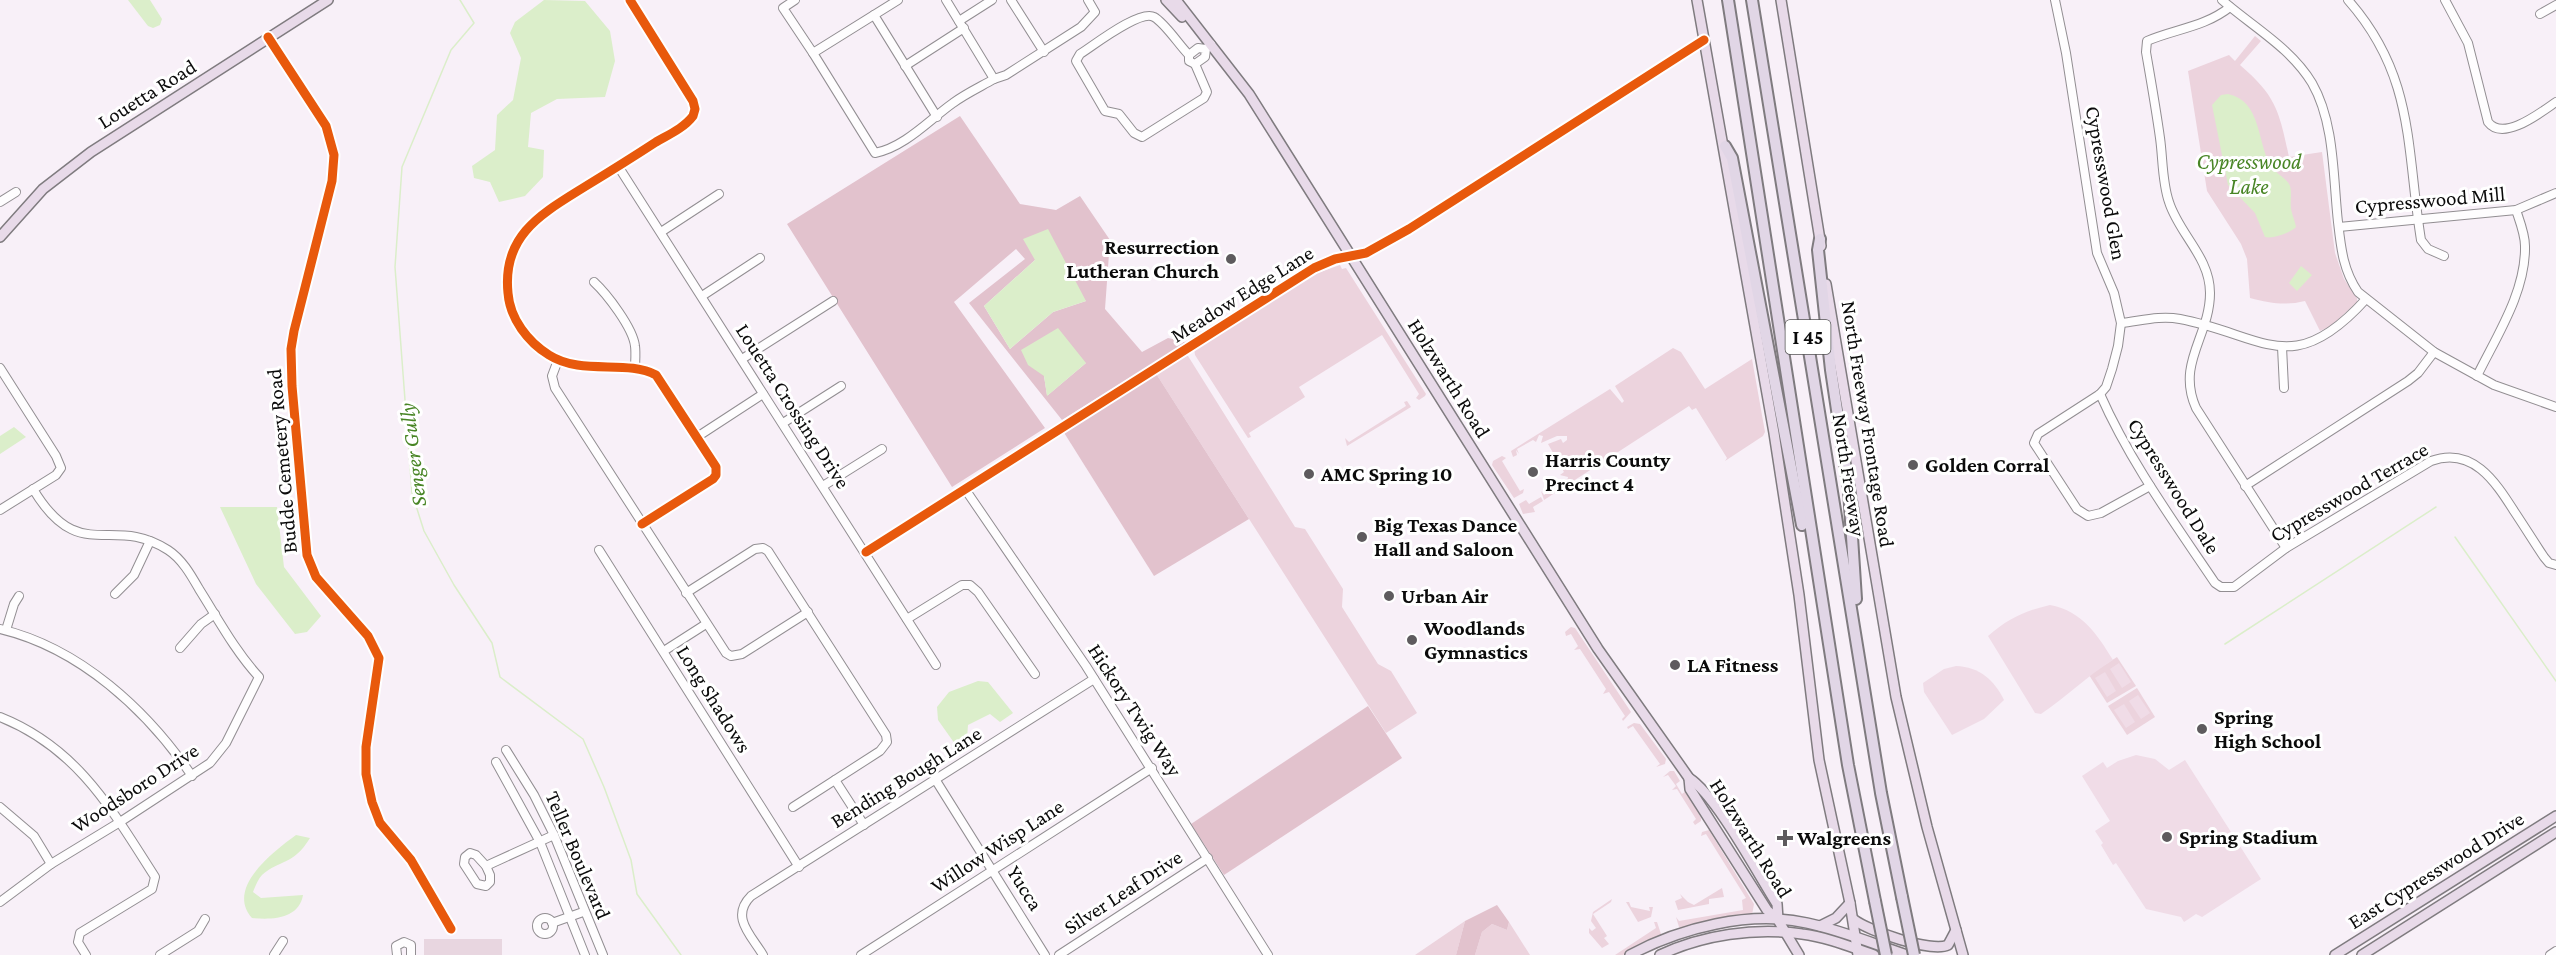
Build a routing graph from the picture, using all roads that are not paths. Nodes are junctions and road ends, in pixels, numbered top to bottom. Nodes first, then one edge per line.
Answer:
1 (328, 0) edge
2 (630, 0) edge
3 (795, 0) edge
4 (898, 0) edge
5 (946, 0) edge
6 (992, 0) edge
7 (1011, 0) edge
8 (1088, 0) edge
9 (1166, 0) edge
10 (1176, 0) edge
11 (1697, 0) edge
12 (1728, 0) edge
13 (1752, 0) edge
14 (1781, 0) edge
15 (2055, 0) edge
16 (2222, 0) edge
17 (2348, 0) edge
18 (2445, 0) edge
19 (2556, 5) edge
20 (2230, 7) junction
21 (2540, 14) dead end
22 (874, 15) junction
23 (961, 25) junction
24 (1198, 29) junction
25 (268, 37) junction
26 (1704, 40) junction
27 (1209, 47) junction
28 (1044, 52) junction
29 (813, 53) junction
30 (1189, 55) junction
31 (1195, 64) junction
32 (905, 66) junction
33 (994, 79) junction
34 (2556, 102) edge
35 (937, 117) junction
36 (1725, 146) junction
37 (618, 166) junction
38 (16, 192) dead end
39 (2556, 193) edge
40 (719, 194) dead end
41 (0, 202) edge
42 (2516, 210) junction
43 (2418, 220) junction
44 (2339, 227) junction
45 (661, 232) junction
46 (0, 237) edge
47 (1820, 239) junction
48 (1351, 255) junction
49 (2444, 256) dead end
50 (760, 258) dead end
51 (594, 282) dead end
52 (702, 296) junction
53 (2366, 299) junction
54 (833, 301) dead end
55 (2121, 323) junction
56 (2203, 326) junction
57 (2282, 347) junction
58 (2434, 352) junction
59 (742, 359) junction
60 (558, 360) junction
61 (0, 368) edge
62 (635, 370) junction
63 (2477, 376) junction
64 (842, 386) dead end
65 (2284, 388) dead end
66 (763, 394) junction
67 (2100, 394) junction
68 (2556, 407) edge
69 (783, 423) junction
70 (697, 437) junction
71 (882, 449) dead end
72 (824, 486) junction
73 (2150, 486) junction
74 (2245, 486) junction
75 (33, 489) junction
76 (965, 489) junction
77 (0, 510) edge
78 (642, 524) junction
79 (150, 541) junction
80 (2286, 548) junction
81 (599, 550) dead end
82 (866, 552) junction
83 (2556, 565) edge
84 (2227, 588) joint
85 (686, 593) junction
86 (115, 594) dead end
87 (20, 596) dead end
88 (808, 612) junction
89 (215, 614) junction
90 (1824, 614) junction
91 (907, 619) junction
92 (706, 624) junction
93 (3, 630) edge
94 (180, 648) dead end
95 (667, 649) dead end
96 (936, 665) dead end
97 (1035, 674) dead end
98 (1862, 674) junction
99 (1094, 678) junction
100 (0, 717) edge
101 (506, 750) dead end
102 (496, 762) dead end
103 (1152, 768) junction
104 (518, 770) junction
105 (192, 776) junction
106 (505, 777) junction
107 (1689, 778) junction
108 (935, 779) junction
109 (835, 780) junction
110 (0, 807) edge
111 (793, 807) dead end
112 (2556, 816) edge
113 (120, 822) junction
114 (864, 825) junction
115 (2538, 828) junction
116 (2556, 832) edge
117 (554, 835) junction
118 (2547, 838) junction
119 (540, 842) junction
120 (1208, 858) junction
121 (51, 864) junction
122 (486, 866) dead end
123 (799, 867) junction
124 (992, 870) junction
125 (2448, 884) junction
126 (2455, 896) junction
127 (1759, 898) junction
128 (0, 902) edge
129 (1850, 903) junction
130 (583, 912) junction
131 (569, 916) junction
132 (205, 919) dead end
133 (1778, 920) junction
134 (1853, 920) junction
135 (1752, 921) junction
136 (552, 922) dead end
137 (1820, 926) junction
138 (451, 929) dead end
139 (1956, 930) junction
140 (1785, 932) junction
141 (1856, 938) junction
142 (2357, 940) junction
143 (283, 941) dead end
144 (2556, 951) edge
145 (1267, 952) edge
146 (1857, 952) edge
147 (2365, 954) edge
148 (86, 955) edge
149 (160, 955) edge
150 (274, 955) edge
151 (397, 955) edge
152 (411, 955) edge
153 (585, 955) edge
154 (603, 955) edge
155 (763, 955) edge
156 (861, 955) edge
157 (1045, 955) edge
158 (1059, 955) edge
159 (1257, 955) edge
160 (1630, 955) edge
161 (1660, 955) edge
162 (1799, 955) edge
163 (1874, 955) edge
164 (1886, 955) edge
165 (1907, 955) edge
166 (1914, 955) edge
167 (1963, 955) edge
168 (2335, 955) edge
169 (2550, 955) edge

1 - 25 main road, Louetta Road
2 - 37 street
3 - 29 street
4 - 22 street
5 - 23 street
6 - 23 street
7 - 28 street
8 - 28 street
9 - 24 main road
10 - 24 main road, Holzwarth Road
11 - 26 main road
12 - 90 highway, I 45
13 - 98 highway, North Freeway / I 45
14 - 47 main road, North Freeway Frontage Road
15 - 55 street, Cypresswood Glen
16 - 20 street
17 - 43 street
18 - 34 street
19 - 21 street
20 - 44 street
20 - 56 street
22 - 29 street
22 - 32 street
23 - 32 street
23 - 33 street
24 - 27 main road, Holzwarth Road
25 - 46 main road, Louetta Road
25 - 138 street, Budde Cemetery Road
26 - 36 main road
26 - 48 street, Meadow Edge Lane
27 - 30 street
27 - 31 street
27 - 48 main road, Holzwarth Road
28 - 33 street
29 - 35 street
30 - 31 street
30 - 31 street
32 - 35 street
33 - 35 street
36 - 90 highway
36 - 129 main road
37 - 45 street, Louetta Crossing Drive
37 - 60 street
38 - 41 street
39 - 42 street, Cypresswood Mill
40 - 45 street
42 - 43 street, Cypresswood Mill
42 - 63 street
43 - 44 street, Cypresswood Mill
43 - 49 street
44 - 53 street
45 - 52 street, Louetta Crossing Drive
47 - 98 highway
47 - 139 main road, North Freeway Frontage Road
48 - 76 street, Meadow Edge Lane
48 - 107 main road, Holzwarth Road
50 - 52 street
51 - 62 street
52 - 59 street, Louetta Crossing Drive
53 - 57 street
53 - 58 street
54 - 59 street
55 - 56 street
55 - 67 street, Cypresswood Glen
56 - 57 street
56 - 74 street
57 - 65 street
58 - 63 street
58 - 74 street
59 - 66 street, Louetta Crossing Drive
60 - 62 street
60 - 78 street
61 - 75 street
62 - 70 street
63 - 68 street
64 - 69 street
66 - 69 street, Louetta Crossing Drive
66 - 70 street
67 - 73 street, Cypresswood Dale
67 - 73 street
69 - 72 street, Louetta Crossing Drive
70 - 78 street
71 - 72 street
72 - 82 street, Louetta Crossing Drive
73 - 84 street, Cypresswood Dale
74 - 80 street
75 - 77 street
75 - 79 street
76 - 82 street, Meadow Edge Lane
76 - 99 street, Hickory Twig Way
78 - 85 street
79 - 86 street
79 - 89 street
80 - 83 street, Cypresswood Terrace
80 - 84 street, Cypresswood Terrace
81 - 123 street, Long Shadows
82 - 91 street, Louetta Crossing Drive
85 - 88 street
85 - 92 street
87 - 93 street
88 - 92 street
88 - 109 street
89 - 94 street
89 - 105 street, Woodsboro Drive
90 - 164 highway, I 45, bridge
91 - 96 street, Louetta Crossing Drive
91 - 97 street
92 - 95 street
93 - 105 street
98 - 166 highway, North Freeway / I 45, bridge
99 - 103 street, Hickory Twig Way
99 - 108 street, Bending Bough Lane
100 - 113 street
101 - 104 street, Teller Boulevard
102 - 106 street, Teller Boulevard
103 - 120 street, Hickory Twig Way
103 - 124 street, Willow Wisp Lane
104 - 106 street
104 - 117 street, Teller Boulevard
105 - 113 street, Woodsboro Drive
106 - 119 street, Teller Boulevard
107 - 127 main road, Holzwarth Road
107 - 133 main road, Holzwarth Road
108 - 114 street, Bending Bough Lane
108 - 124 street, Yucca
109 - 111 street
109 - 114 street
110 - 121 street
112 - 115 main road, East Cypresswood Drive
113 - 121 street, Woodsboro Drive
113 - 148 street
114 - 123 street, Bending Bough Lane
115 - 118 main road
115 - 125 main road, East Cypresswood Drive
116 - 118 main road, East Cypresswood Drive
117 - 119 street
117 - 130 street, Teller Boulevard
118 - 126 main road, East Cypresswood Drive
119 - 122 street
119 - 131 street, Teller Boulevard
120 - 145 street, Hickory Twig Way
120 - 158 street, Silver Leaf Drive
121 - 128 street, Woodsboro Drive
123 - 155 street, Bending Bough Lane
124 - 156 street, Willow Wisp Lane
124 - 157 street, Yucca
125 - 126 main road
125 - 142 main road, East Cypresswood Drive
126 - 147 main road, East Cypresswood Drive
127 - 133 main road, Holzwarth Road
127 - 135 main road
129 - 134 main road
129 - 137 main road
130 - 131 street
130 - 154 street, Teller Boulevard
131 - 136 street
131 - 153 street, Teller Boulevard
132 - 149 street
133 - 135 main road
133 - 137 main road
133 - 140 main road, Holzwarth Road
134 - 139 main road
134 - 141 main road
135 - 160 main road
137 - 141 main road
139 - 167 main road, North Freeway Frontage Road
140 - 146 main road
140 - 161 main road
140 - 162 main road, Holzwarth Road
141 - 146 main road
141 - 165 main road
142 - 147 street
142 - 168 main road, East Cypresswood Drive
143 - 150 street
144 - 169 street
145 - 159 street
146 - 163 main road
151 - 152 street

